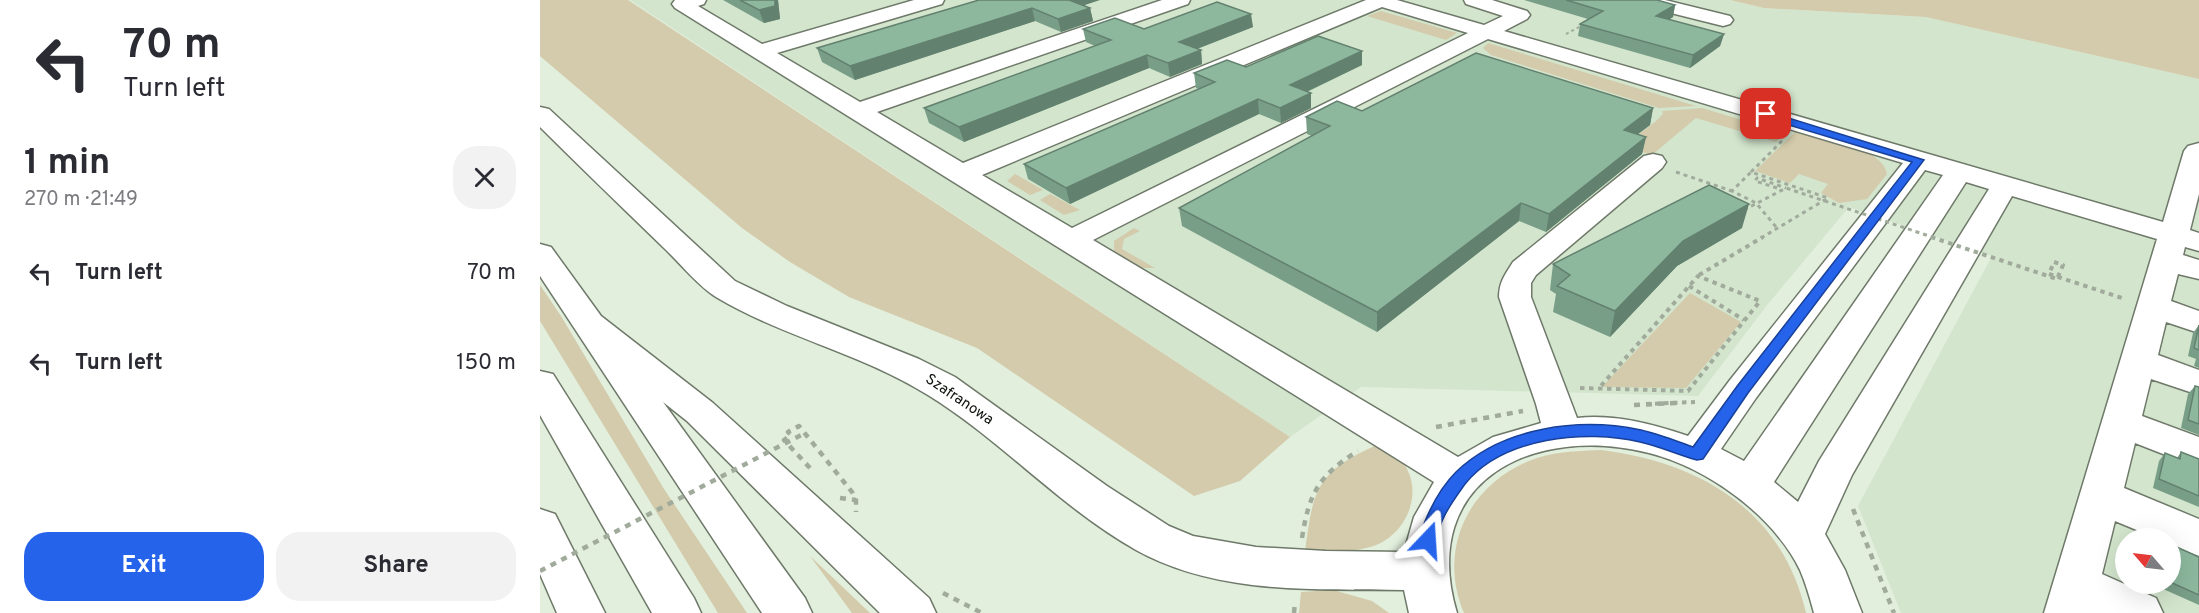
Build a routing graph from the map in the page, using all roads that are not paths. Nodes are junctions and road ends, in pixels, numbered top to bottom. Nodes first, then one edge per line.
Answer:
1 (935, 0) edge
2 (1181, 0) edge
3 (1380, 0) edge
4 (1473, 0) edge
5 (1642, 0) edge
6 (685, 1) edge
7 (1722, 20) dead end
8 (1486, 32) junction
9 (760, 51) junction
10 (858, 110) junction
11 (540, 114) edge
12 (2198, 148) edge
13 (1919, 160) junction
14 (1653, 162) dead end
15 (1959, 172) junction
16 (963, 173) junction
17 (2004, 186) junction
18 (2188, 228) edge
19 (1070, 240) junction
20 (540, 253) edge
21 (2141, 304) junction
22 (586, 321) junction
23 (2199, 322) edge
24 (2138, 360) junction
25 (2199, 382) edge
26 (540, 383) edge
27 (2120, 422) junction
28 (1562, 432) junction
29 (2199, 453) edge
30 (1697, 454) junction
31 (1460, 478) junction
32 (1750, 485) junction
33 (2100, 496) junction
34 (540, 526) edge
35 (1802, 537) junction
36 (2199, 538) edge
37 (1425, 571) junction
38 (2072, 598) edge
39 (581, 613) edge
40 (677, 613) edge
41 (788, 613) edge
42 (912, 613) edge
43 (1433, 613) edge
44 (1838, 613) edge
45 (2139, 613) edge

1 - 9 street
2 - 10 street
3 - 8 street
3 - 16 street
4 - 8 street
5 - 7 street
6 - 9 street
8 - 13 street
8 - 19 street
9 - 10 street
10 - 16 street
11 - 37 street, Szafranowa
12 - 18 street
13 - 15 street
13 - 30 street
14 - 28 street
15 - 17 street
15 - 32 street
16 - 19 street
17 - 18 street
17 - 35 street
18 - 21 street
19 - 31 street
20 - 22 street
21 - 23 street
21 - 24 street
22 - 41 street
22 - 42 street
24 - 25 street
24 - 27 street
26 - 40 street
27 - 29 street
27 - 33 street
28 - 30 street
28 - 31 street
30 - 32 street
31 - 37 street
32 - 35 street
33 - 36 street
33 - 38 street
34 - 39 street
35 - 44 street
37 - 43 street
38 - 45 street

